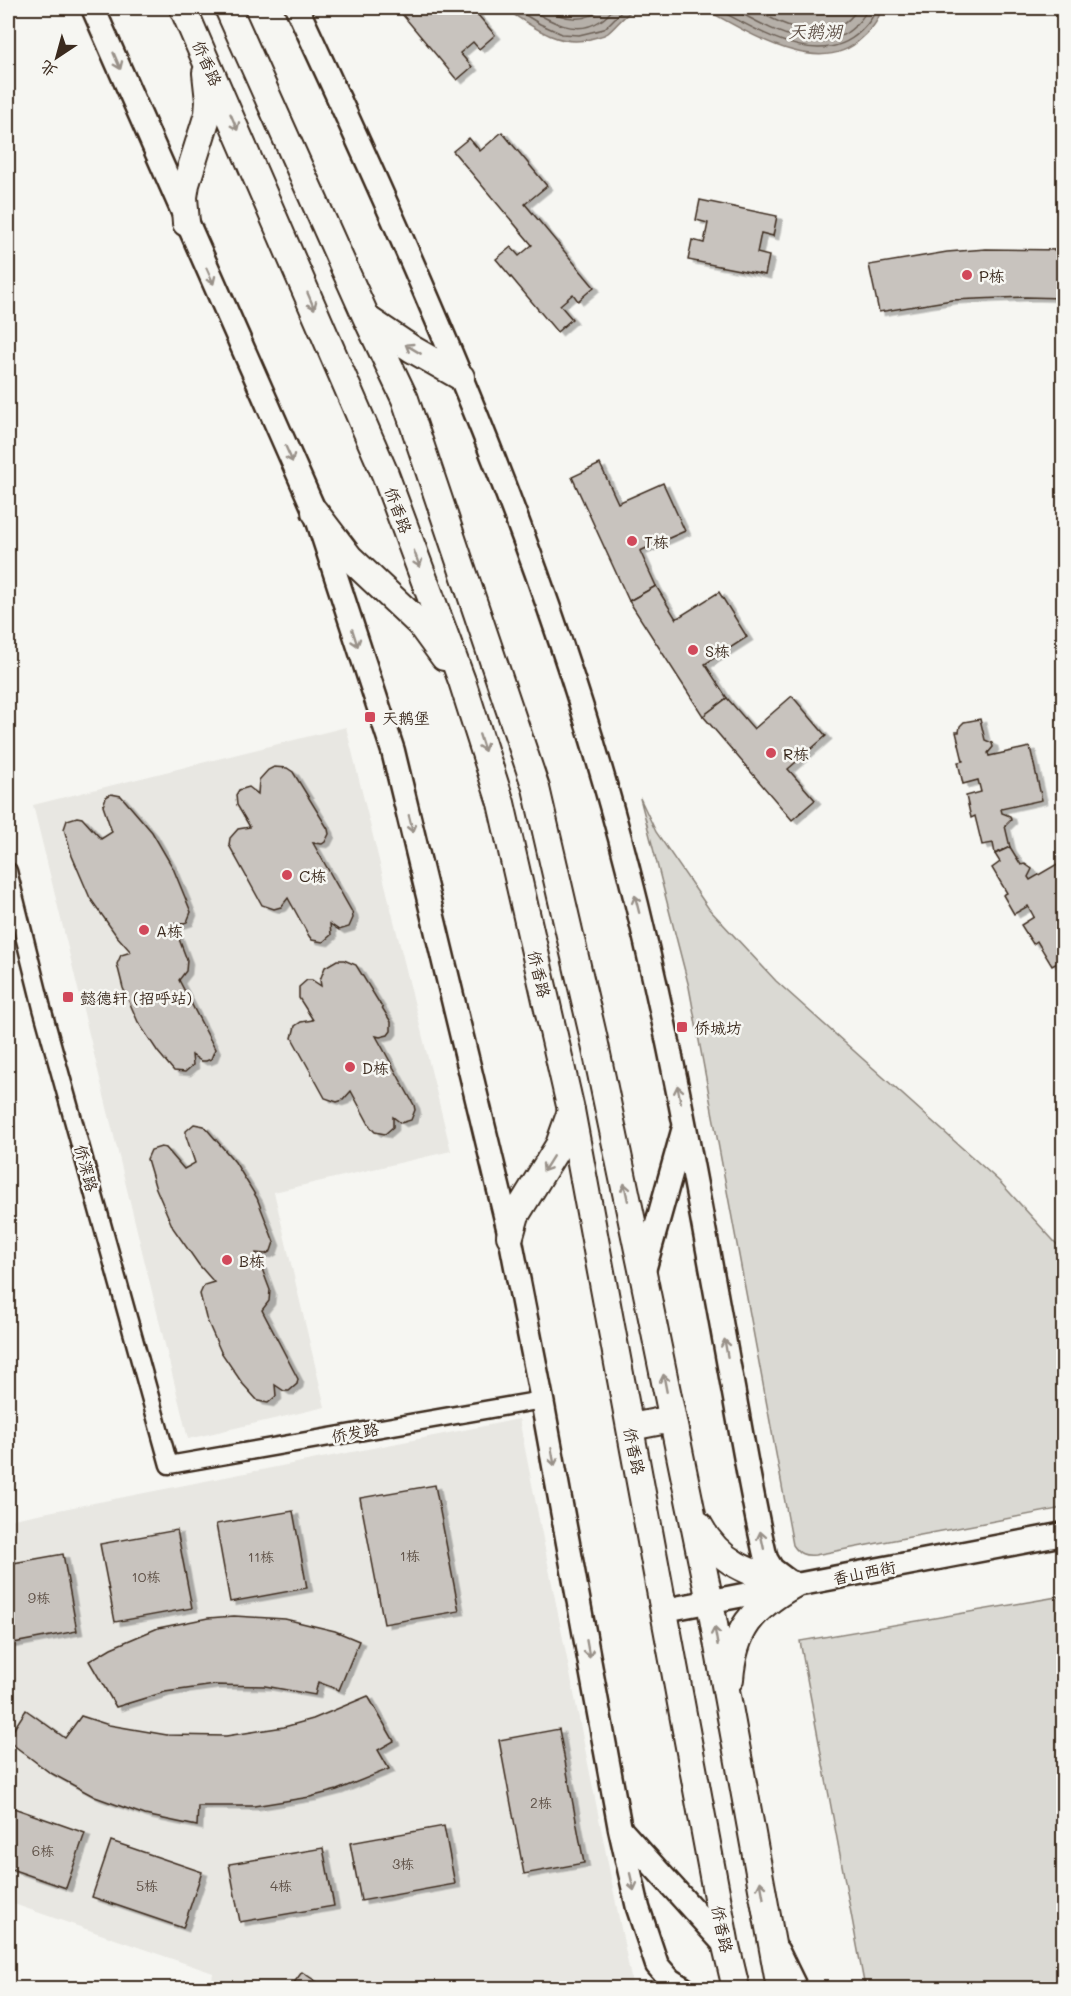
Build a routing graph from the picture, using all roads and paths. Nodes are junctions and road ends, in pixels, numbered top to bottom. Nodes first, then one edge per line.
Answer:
1 (93, 8) edge
2 (183, 8) edge
3 (228, 8) edge
4 (297, 8) edge
5 (202, 49) junction
6 (186, 223) junction
7 (367, 319) junction
8 (461, 376) junction
9 (315, 512) junction
10 (462, 681) junction
11 (8, 871) edge
12 (571, 1110) junction
13 (685, 1124) junction
14 (510, 1236) junction
15 (643, 1274) junction
16 (542, 1400) junction
17 (672, 1419) junction
18 (631, 1427) junction
19 (169, 1465) joint
20 (691, 1510) junction
21 (1064, 1534) edge
22 (793, 1585) junction
23 (710, 1602) junction
24 (665, 1610) junction
25 (728, 1701) junction
26 (620, 1829) junction
27 (769, 1926) junction
28 (726, 1946) junction
29 (657, 1965) junction
30 (667, 1989) edge
31 (682, 1989) edge
32 (736, 1989) edge
33 (780, 1989) edge
34 (799, 1989) edge

1 -> 6 main road
2 - 5 main road, 侨香路
3 - 7 main road
4 - 8 main road
5 - 6 main road
5 -> 10 main road, 侨香路
6 -> 9 main road
8 -> 7 main road
15 -> 7 main road
13 -> 8 main road
9 - 10 main road
9 -> 14 main road
10 -> 12 main road, 侨香路
11 - 19 street, 侨深路
12 -> 14 main road
12 - 18 main road, 侨香路
13 - 15 main road
22 -> 13 main road
14 - 16 main road
17 -> 15 main road
16 - 19 street, 侨发路
16 -> 26 main road
17 - 18 main road
17 - 20 main road
18 - 24 main road, 侨香路
20 - 22 main road
20 - 23 main road
21 - 22 main road, 香山西街
22 - 23 main road, 香山西街
22 - 25 main road
23 - 24 main road, 香山西街
25 -> 23 main road
24 - 28 main road, 侨香路
27 -> 25 main road
26 - 28 main road
26 -> 29 main road
27 - 33 main road
27 - 34 street
28 - 32 main road, 侨香路
29 - 30 street
29 - 31 main road

